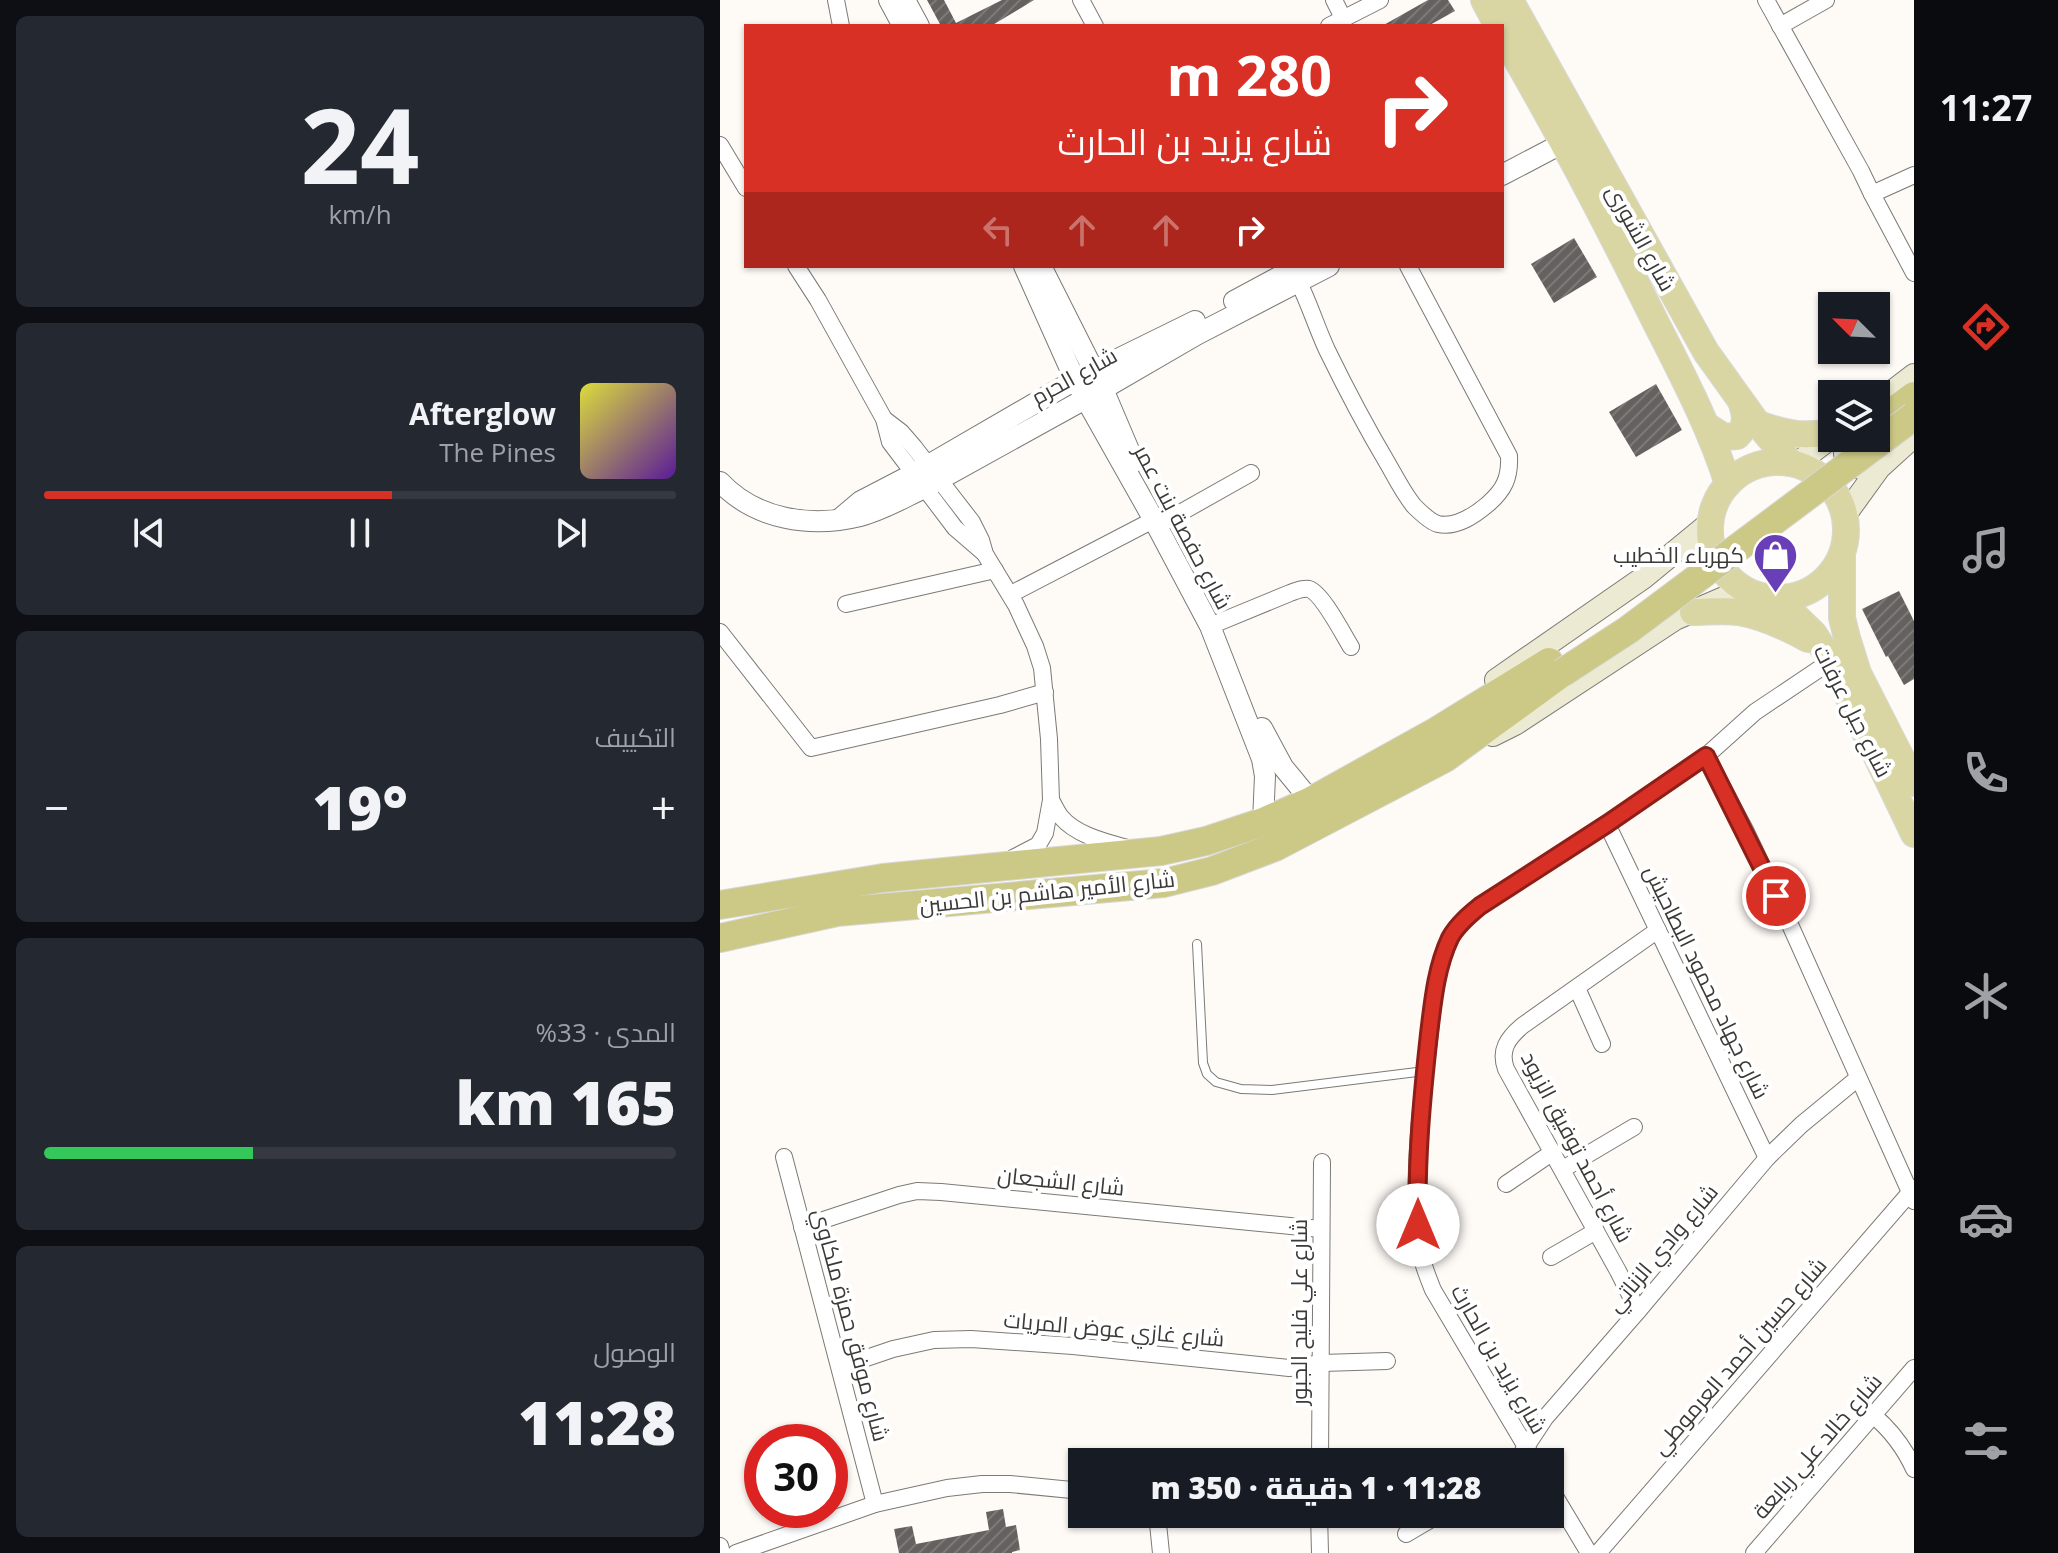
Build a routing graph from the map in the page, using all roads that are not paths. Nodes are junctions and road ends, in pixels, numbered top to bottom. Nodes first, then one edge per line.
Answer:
1 (836, 0) edge
2 (889, 0) edge
3 (905, 0) edge
4 (1081, 0) edge
5 (1334, 0) edge
6 (1380, 0) edge
7 (1484, 0) edge
8 (1766, 0) edge
9 (1826, 0) edge
10 (1510, 8) edge
11 (1336, 22) edge
12 (841, 24) edge
13 (902, 24) edge
14 (918, 24) edge
15 (1094, 24) edge
16 (1780, 26) junction
17 (1504, 38) edge
18 (1560, 138) junction
19 (720, 145) edge
20 (1504, 160) edge
21 (1504, 174) edge
22 (1914, 175) edge
23 (744, 185) edge
24 (1872, 194) junction
25 (797, 268) edge
26 (1025, 268) edge
27 (1042, 268) edge
28 (1320, 268) edge
29 (1409, 268) edge
30 (1297, 273) edge
31 (1914, 273) edge
32 (1914, 375) edge
33 (1089, 385) junction
34 (1890, 393) edge
35 (1914, 396) edge
36 (1750, 414) junction
37 (1890, 414) edge
38 (1914, 416) edge
39 (1707, 426) junction
40 (1818, 435) edge
41 (1914, 436) edge
42 (1818, 445) edge
43 (1839, 452) edge
44 (1843, 452) edge
45 (1794, 464) junction
46 (1879, 468) junction
47 (1251, 473) dead end
48 (926, 476) junction
49 (720, 482) edge
50 (1728, 484) junction
51 (1845, 515) junction
52 (1159, 519) junction
53 (1711, 522) junction
54 (1842, 556) junction
55 (995, 570) junction
56 (1643, 578) junction
57 (1750, 593) junction
58 (1011, 594) junction
59 (1778, 599) junction
60 (846, 604) dead end
61 (1684, 616) junction
62 (1842, 618) junction
63 (1214, 624) junction
64 (720, 632) edge
65 (1351, 647) dead end
66 (1821, 647) junction
67 (1558, 666) junction
68 (1045, 692) junction
69 (1441, 744) junction
70 (1706, 756) junction
71 (1914, 783) edge
72 (1051, 800) junction
73 (1311, 801) junction
74 (1263, 822) junction
75 (1607, 824) junction
76 (1914, 834) edge
77 (1142, 853) junction
78 (996, 866) junction
79 (720, 905) edge
80 (1658, 930) junction
81 (720, 938) edge
82 (1197, 944) dead end
83 (1577, 988) junction
84 (1602, 1044) dead end
85 (1425, 1071) junction
86 (1858, 1078) junction
87 (1634, 1127) dead end
88 (1553, 1152) junction
89 (784, 1157) dead end
90 (1767, 1158) junction
91 (1322, 1162) dead end
92 (1563, 1169) junction
93 (1506, 1184) dead end
94 (1913, 1194) edge
95 (802, 1227) junction
96 (1321, 1229) junction
97 (1596, 1231) junction
98 (1551, 1257) dead end
99 (1638, 1311) junction
100 (1387, 1361) dead end
101 (1322, 1363) junction
102 (840, 1367) junction
103 (1914, 1368) edge
104 (1873, 1415) junction
105 (1320, 1448) edge
106 (1521, 1448) edge
107 (1530, 1448) edge
108 (1914, 1469) edge
109 (1068, 1490) edge
110 (875, 1504) junction
111 (1564, 1511) edge
112 (1158, 1528) edge
113 (1319, 1528) edge
114 (1416, 1528) edge
115 (1406, 1534) dead end
116 (720, 1546) edge
117 (722, 1553) edge
118 (736, 1553) edge
119 (1161, 1553) edge
120 (1320, 1553) edge
121 (1589, 1553) edge
122 (1598, 1553) edge
123 (1754, 1553) edge

1 - 12 street
2 - 13 street
3 - 14 street
4 - 15 street
5 - 11 street
6 - 11 street
7 - 10 main road, شارع الشورى
8 - 16 street
9 - 16 street
10 - 36 main road, شارع الشورى
16 - 24 street
17 - 18 main road, شارع الشورى
18 - 20 street
18 - 21 street
18 - 39 main road, شارع الشورى
19 - 23 street
22 - 24 street
24 - 31 street
25 - 48 street
26 - 33 street, شارع حفصة بنت عمر
27 - 33 street, شارع حفصة بنت عمر
28 - 30 street, شارع الحرم
29 - 30 street
30 - 33 street, شارع الحرم
32 - 34 main road
33 - 48 street, شارع الحرم
33 - 52 street, شارع حفصة بنت عمر
35 - 37 highway
36 - 39 main road
36 - 40 main road
36 - 45 main road, شارع الشورى
38 - 67 highway, شارع الأمير هاشم بن الحسين, bridge
39 - 50 main road, شارع الشورى
41 - 46 main road
42 - 45 main road
43 - 67 highway, شارع الأمير هاشم بن الحسين
44 - 46 main road
45 - 50 main road
45 - 51 main road
46 - 51 main road
47 - 52 street
48 - 49 street, شارع الحرم
48 - 55 street
50 - 53 main road
51 - 54 main road
52 - 58 street
52 - 63 street, شارع حفصة بنت عمر
53 - 56 main road, شارع الأمير هاشم بن الحسين
53 - 57 main road
54 - 59 main road
54 - 62 main road, شارع جبل عرفات
55 - 58 street
55 - 60 street
56 - 61 main road
56 - 69 main road, شارع الأمير هاشم بن الحسين
57 - 59 main road
57 - 61 main road, شارع الأمير هاشم بن الحسين
58 - 68 street
59 - 66 main road, شارع جبل عرفات
61 - 66 main road
61 - 69 main road, شارع الأمير هاشم بن الحسين
62 - 66 main road
62 - 71 main road, شارع جبل عرفات
63 - 65 street
63 - 73 street, شارع حفصة بنت عمر
63 - 74 street, شارع حفصة بنت عمر
64 - 68 street
66 - 70 street, شارع يزيد بن الحارث
66 - 76 main road, شارع جبل عرفات
67 - 69 highway, شارع الأمير هاشم بن الحسين
68 - 72 street
69 - 73 highway, شارع الأمير هاشم بن الحسين
69 - 81 highway, شارع الأمير هاشم بن الحسين
70 - 75 street, شارع يزيد بن الحارث
70 - 86 street
72 - 77 street
72 - 78 street
73 - 74 highway, شارع الأمير هاشم بن الحسين
74 - 77 highway, شارع الأمير هاشم بن الحسين
75 - 80 street, شارع جهاد محمود البطاحيش
75 - 85 street, شارع يزيد بن الحارث
77 - 78 highway, شارع الأمير هاشم بن الحسين
78 - 79 highway, شارع الأمير هاشم بن الحسين
80 - 83 street, شارع أحمد توفيق الزيود
80 - 90 street, شارع جهاد محمود البطاحيش
82 - 85 lane
83 - 84 street
83 - 88 street, شارع أحمد توفيق الزيود
85 - 106 street, شارع يزيد بن الحارث
86 - 90 street, شارع وادي الزناتي
86 - 94 street
87 - 92 street
88 - 92 street, شارع أحمد توفيق الزيود
88 - 93 street
89 - 95 street, شارع موفق حمزة ملكاوي
90 - 99 street, شارع وادي الزناتي
91 - 96 street, شارع علي فليح الجبور
92 - 97 street, شارع أحمد توفيق الزيود
94 - 122 street, شارع حسين أحمد العرموطي
95 - 96 street, شارع الشجعان
95 - 102 street, شارع موفق حمزة ملكاوي
96 - 101 street, شارع علي فليح الجبور
97 - 98 street
97 - 99 street, شارع أحمد توفيق الزيود
99 - 107 street, شارع وادي الزناتي
100 - 101 street, شارع غازي عوض المريات
101 - 102 street, شارع غازي عوض المريات
101 - 105 street, شارع علي فليح الجبور
102 - 110 street, شارع موفق حمزة ملكاوي
103 - 104 street, شارع خالد علي ربابعة
104 - 108 street
104 - 123 street, شارع خالد علي ربابعة
109 - 110 street
110 - 118 street
111 - 121 street
112 - 119 street
113 - 120 street
114 - 115 street
116 - 117 street

